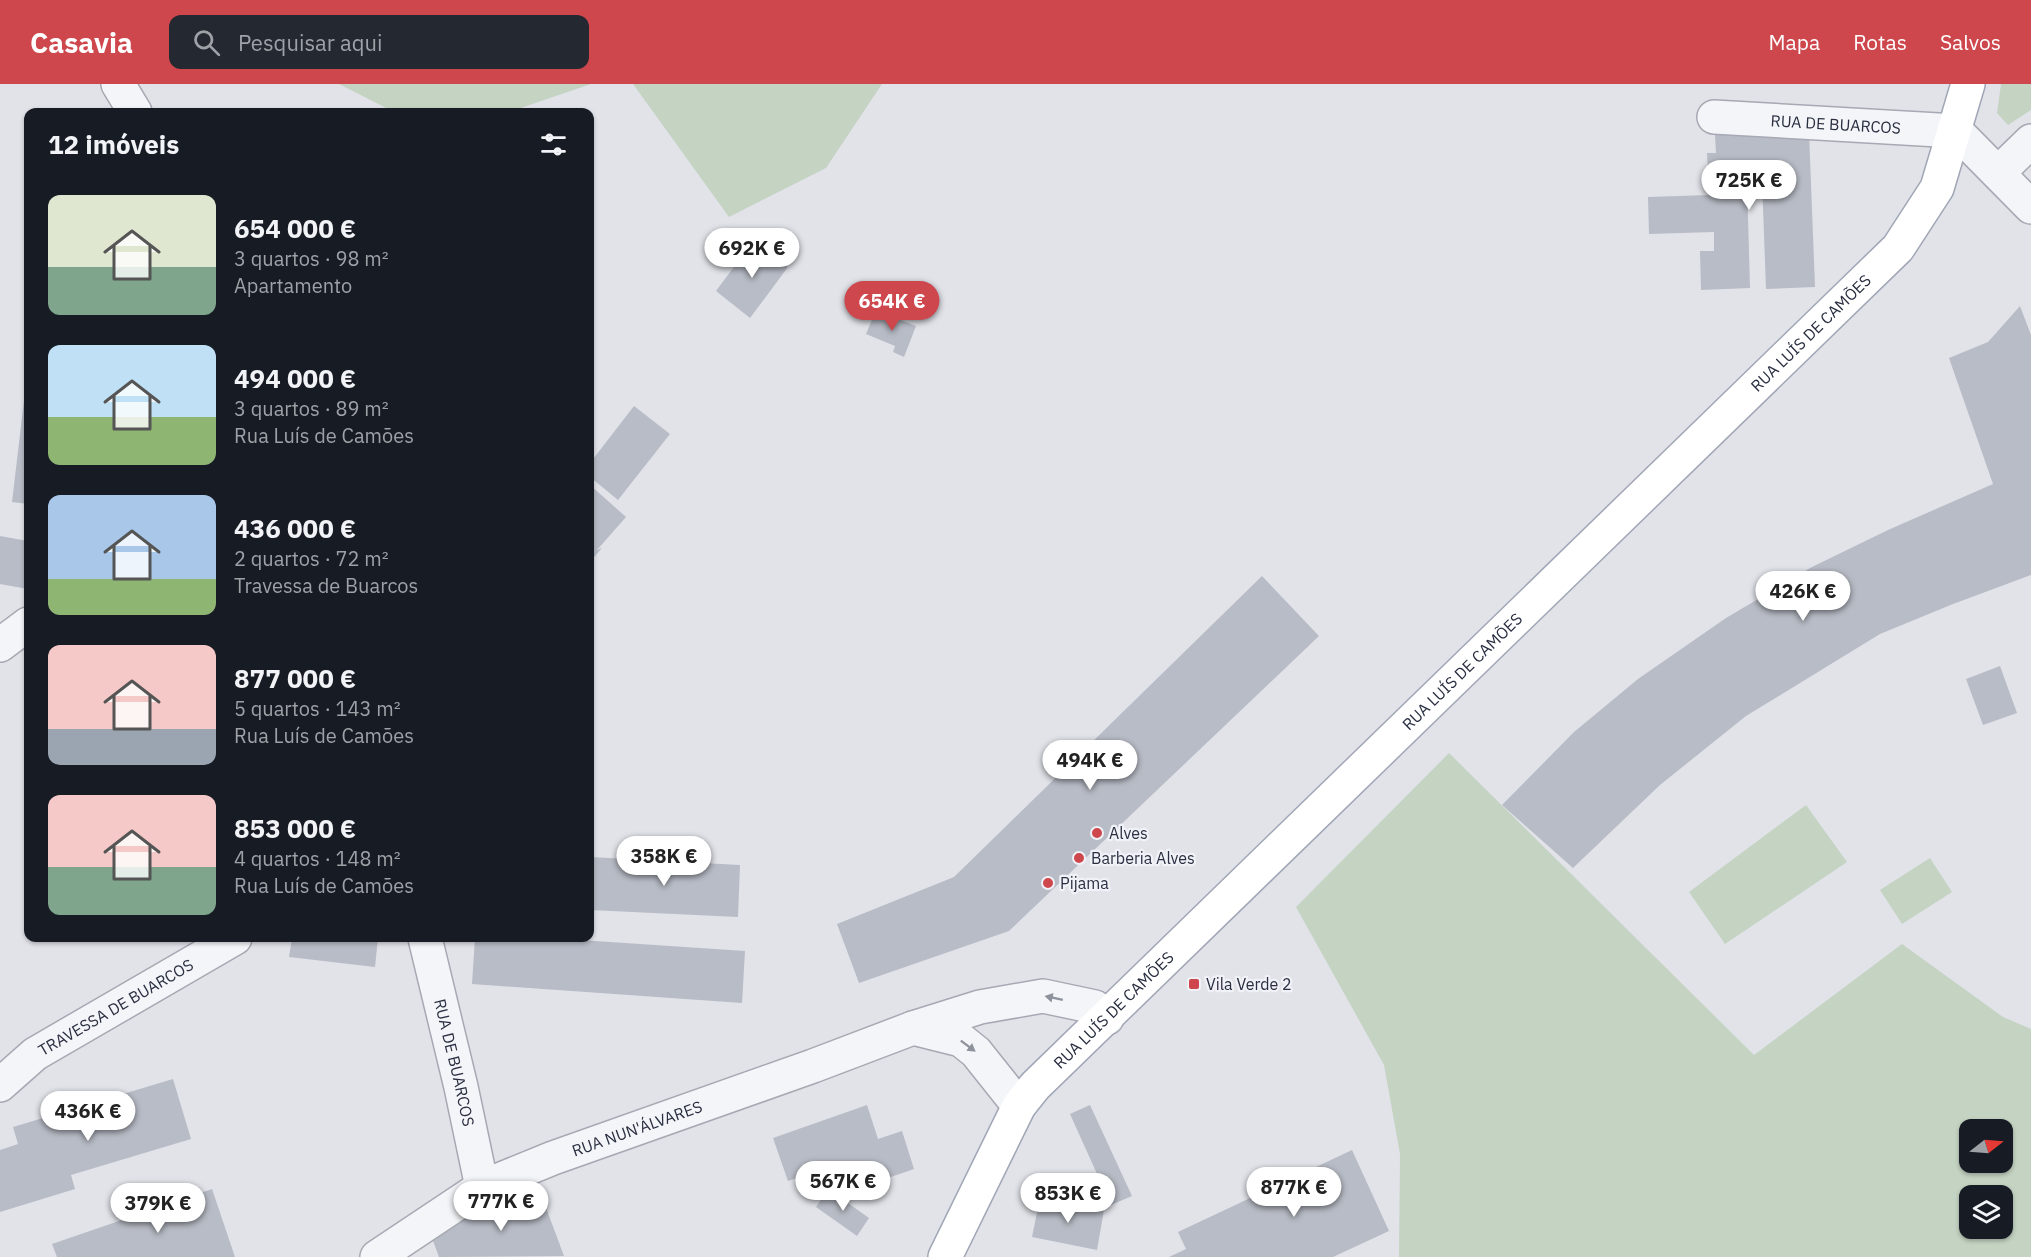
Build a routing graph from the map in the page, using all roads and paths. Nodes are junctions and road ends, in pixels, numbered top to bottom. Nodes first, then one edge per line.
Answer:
1 (118, 84) edge
2 (1968, 84) edge
3 (133, 108) edge
4 (1714, 117) dead end
5 (1956, 131) junction
6 (2031, 141) edge
7 (1998, 173) junction
8 (2031, 207) edge
9 (24, 627) edge
10 (0, 645) edge
11 (228, 942) edge
12 (427, 942) edge
13 (1107, 1018) junction
14 (913, 1028) junction
15 (0, 1085) edge
16 (1018, 1106) junction
17 (482, 1187) junction
18 (377, 1257) edge
19 (945, 1257) edge

1 - 3 street
2 - 5 main road, RUA LUÍS DE CAMÕES
4 - 5 street, RUA DE BUARCOS
5 - 7 street
5 - 13 main road, RUA LUÍS DE CAMÕES
6 - 7 street
7 - 8 street
9 - 10 street
11 - 15 street, TRAVESSA DE BUARCOS
12 - 17 street, RUA DE BUARCOS
13 -> 14 street, RUA NUN'ÁLVARES
13 - 16 main road, RUA LUÍS DE CAMÕES
14 -> 16 street
14 - 17 street, RUA NUN'ÁLVARES
16 - 19 main road, RUA LUÍS DE CAMÕES
17 - 18 street, RUA NUN'ÁLVARES

